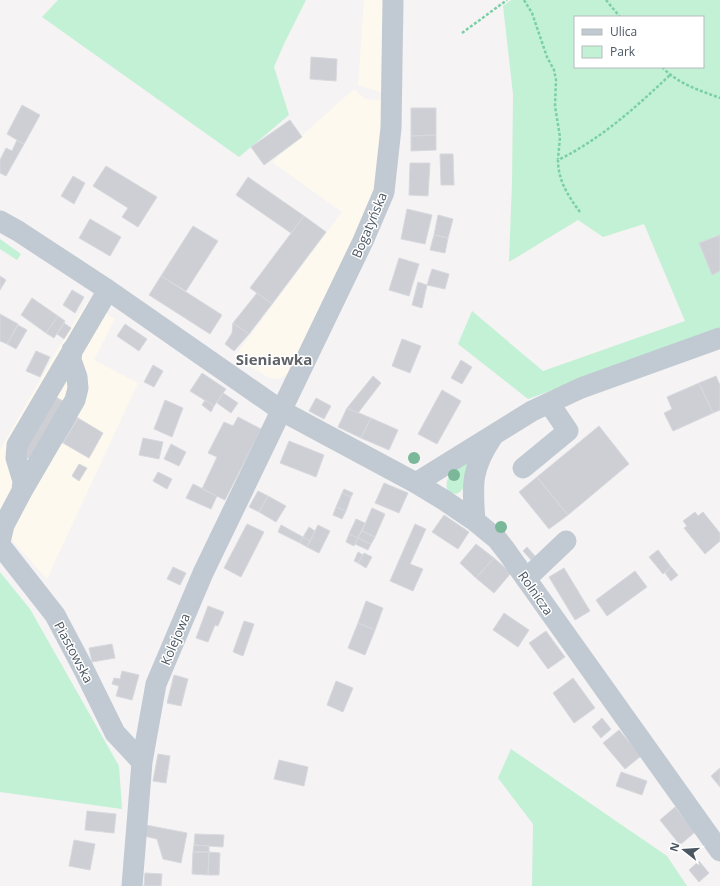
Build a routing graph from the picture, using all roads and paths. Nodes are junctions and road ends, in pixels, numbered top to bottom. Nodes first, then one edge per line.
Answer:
1 (393, 0) edge
2 (507, 0) edge
3 (524, 0) edge
4 (606, 0) edge
5 (619, 16) edge
6 (462, 33) dead end
7 (663, 68) edge
8 (670, 75) junction
9 (720, 98) edge
10 (558, 160) junction
11 (580, 212) dead end
12 (0, 221) edge
13 (108, 290) junction
14 (720, 338) edge
15 (72, 350) junction
16 (549, 403) junction
17 (282, 411) junction
18 (494, 433) junction
19 (523, 468) dead end
20 (416, 483) junction
21 (22, 491) junction
22 (475, 521) junction
23 (566, 541) dead end
24 (0, 542) edge
25 (0, 545) edge
26 (526, 579) junction
27 (142, 762) junction
28 (720, 851) edge
29 (132, 886) edge

1 - 17 street, Bogatyńska
2 - 6 path
3 - 10 path
4 - 5 path
7 - 8 path
8 - 9 path
8 - 10 path
10 - 11 path
12 - 13 street, Rolnicza
13 - 15 street
13 - 17 street, Rolnicza
14 - 16 street
15 - 21 street
15 - 21 street
16 - 18 street
16 - 19 street
17 - 20 street, Rolnicza
17 - 27 street, Kolejowa
18 - 20 street
18 - 22 street
20 - 22 street, Rolnicza
21 - 24 street
22 - 26 street, Rolnicza
23 - 26 street
25 - 27 street, Piastowska
26 - 28 street, Rolnicza
27 - 29 street, Kolejowa

